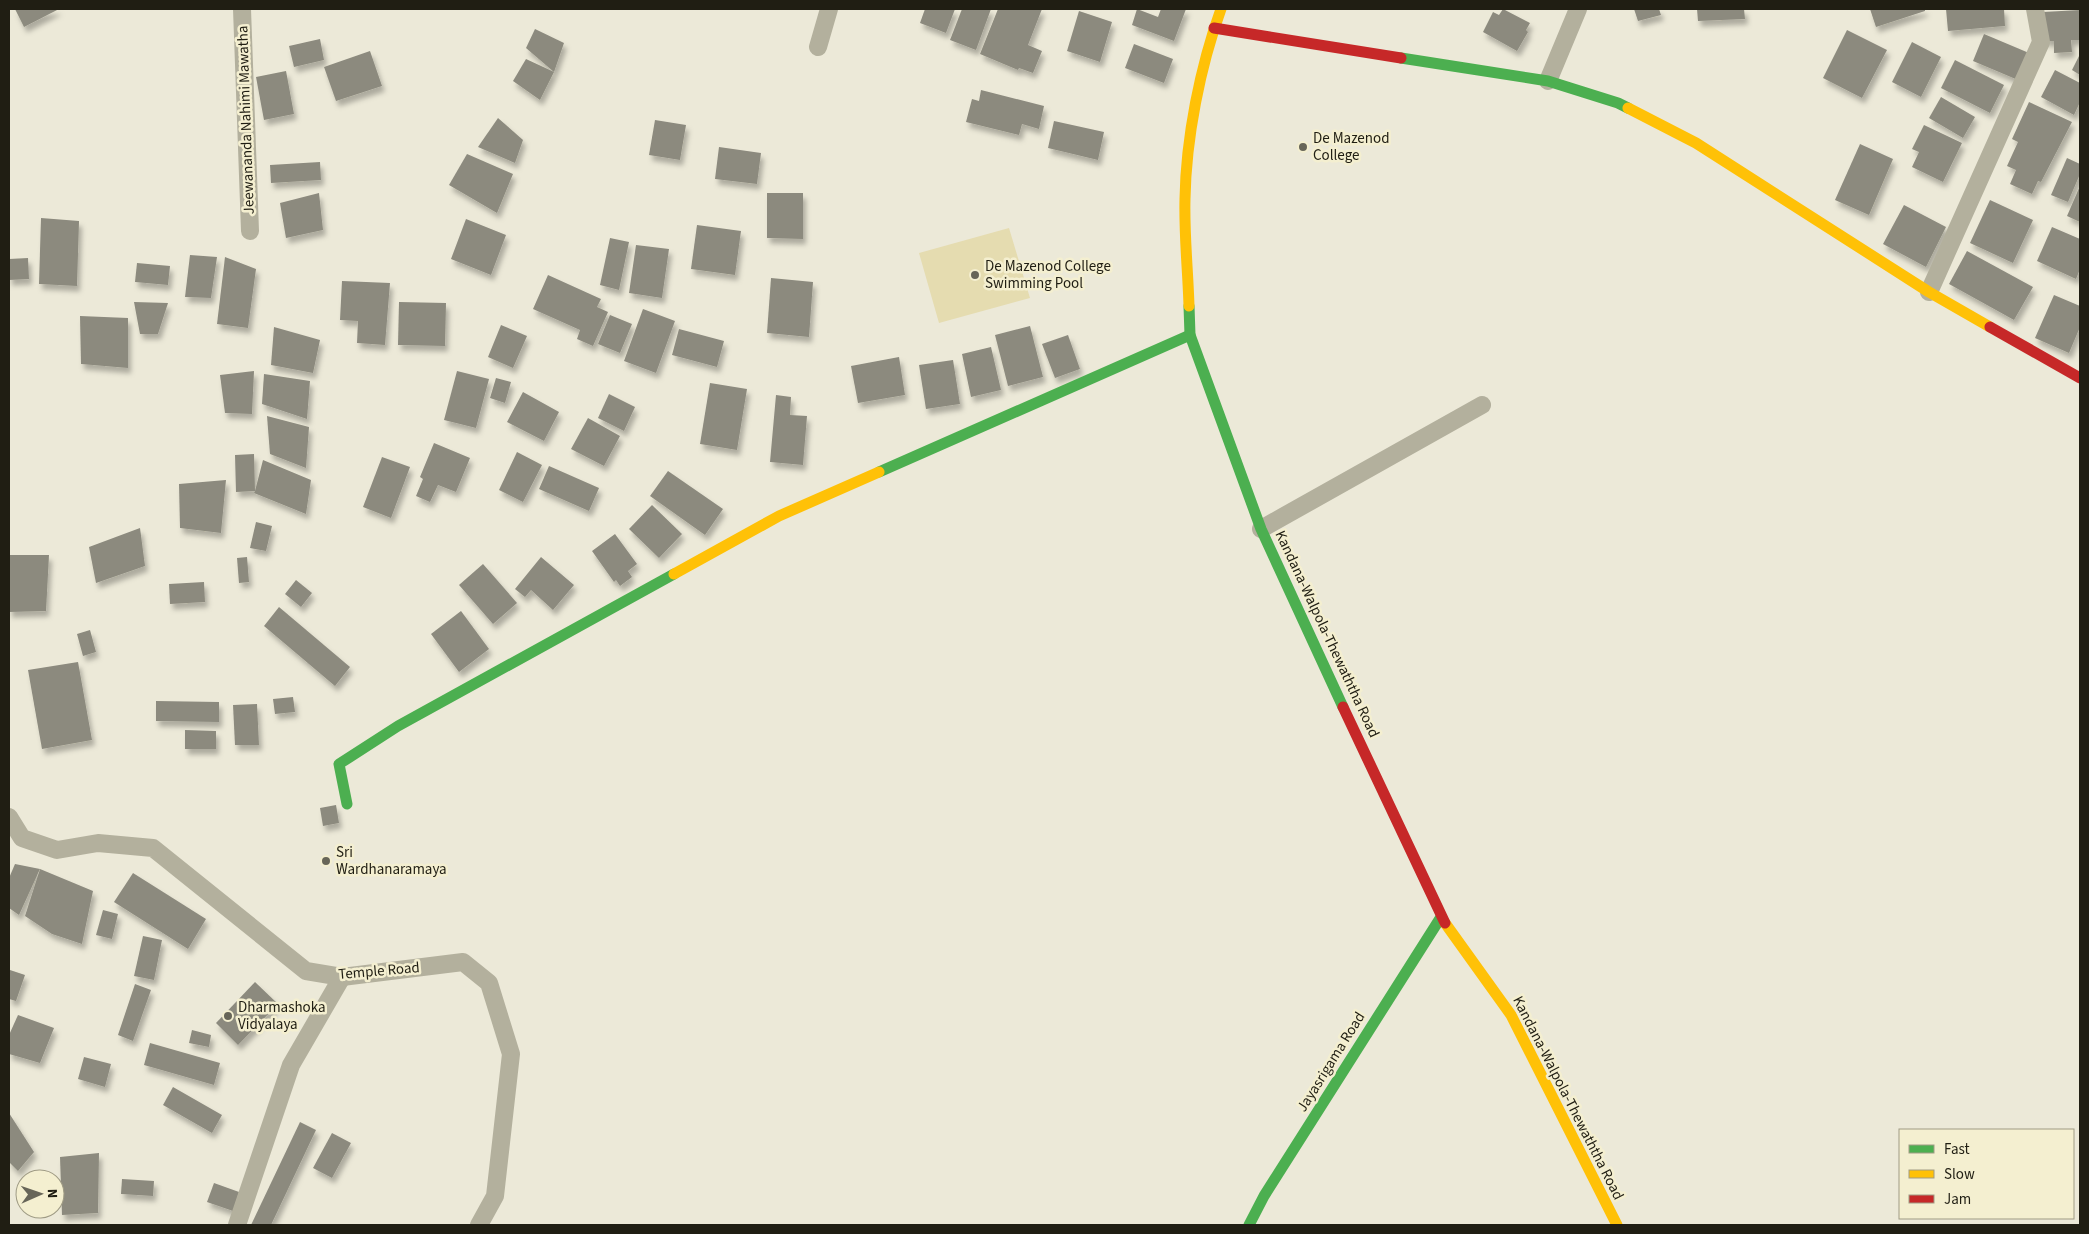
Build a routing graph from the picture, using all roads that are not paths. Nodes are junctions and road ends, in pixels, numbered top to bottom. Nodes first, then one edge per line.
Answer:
1 (243, 9) edge
2 (829, 9) edge
3 (1221, 9) edge
4 (1578, 9) edge
5 (2035, 9) edge
6 (1214, 28) junction
7 (818, 47) dead end
8 (1548, 82) junction
9 (250, 232) dead end
10 (1929, 292) junction
11 (1190, 335) junction
12 (2079, 372) edge
13 (1482, 405) dead end
14 (1261, 529) junction
15 (347, 804) dead end
16 (9, 817) edge
17 (1442, 916) junction
18 (342, 977) junction
19 (237, 1225) edge
20 (479, 1225) edge
21 (1249, 1225) edge
22 (1617, 1225) edge

1 - 9 street, Jeewananda Nahimi Mawatha
2 - 7 street
3 - 6 street, Kandana-Walpola-Thewaththa Road
4 - 8 street
5 - 10 street
6 - 8 street
6 - 11 street, Kandana-Walpola-Thewaththa Road
8 - 10 street
10 - 12 street
11 - 14 street, Kandana-Walpola-Thewaththa Road
11 - 15 street
13 - 14 street
14 - 17 street, Kandana-Walpola-Thewaththa Road
16 - 18 street, Temple Road
17 - 21 street, Jayasrigama Road
17 - 22 street, Kandana-Walpola-Thewaththa Road
18 - 19 street
18 - 20 street, Temple Road

